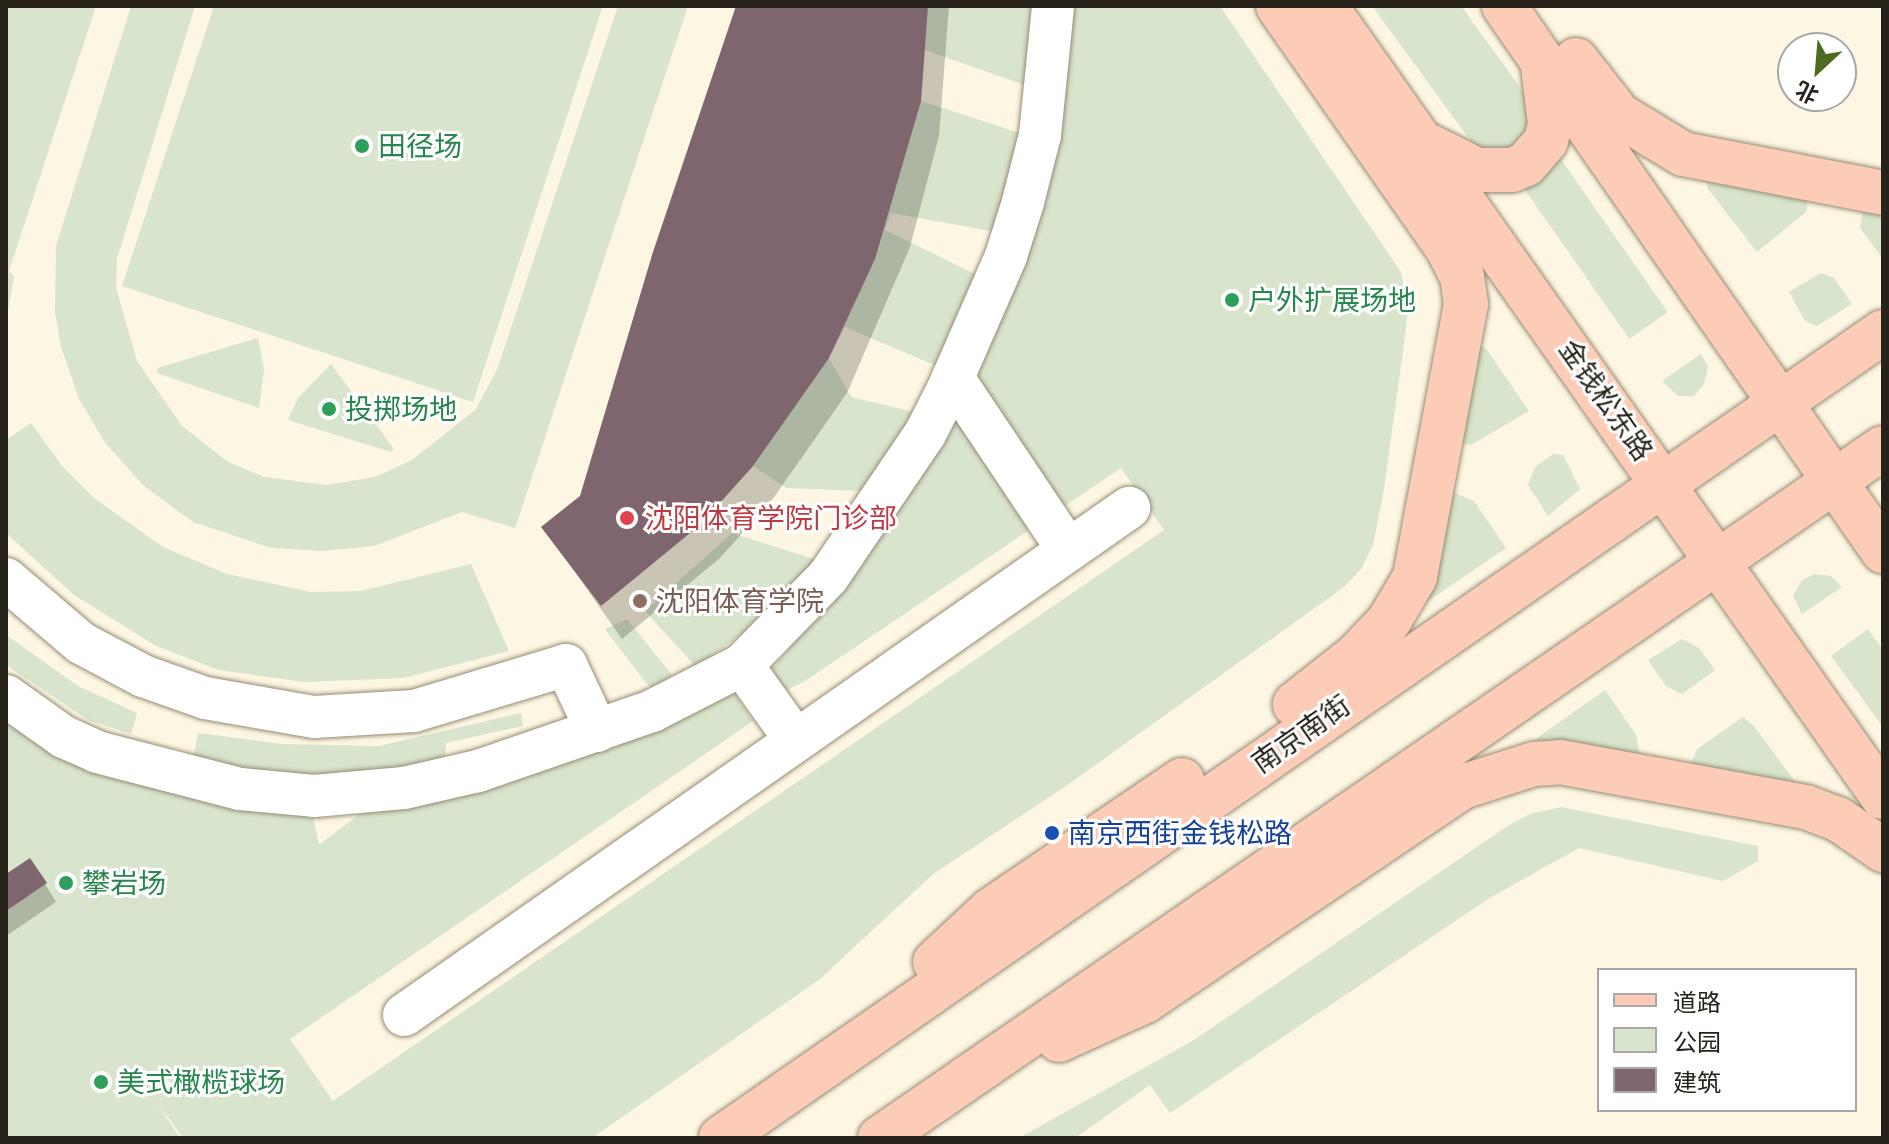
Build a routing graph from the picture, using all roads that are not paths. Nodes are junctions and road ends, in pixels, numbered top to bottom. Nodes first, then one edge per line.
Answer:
1 (1053, 6) edge
2 (1278, 6) edge
3 (1325, 6) edge
4 (1504, 6) edge
5 (1537, 6) edge
6 (1541, 59) junction
7 (1418, 137) junction
8 (1883, 193) edge
9 (1883, 332) edge
10 (953, 378) junction
11 (1782, 402) junction
12 (1883, 448) edge
13 (1664, 481) junction
14 (1835, 482) junction
15 (1129, 508) dead end
16 (1068, 550) junction
17 (1883, 551) edge
18 (1717, 561) junction
19 (6, 579) edge
20 (742, 665) junction
21 (6, 696) edge
22 (597, 731) junction
23 (794, 738) junction
24 (1883, 797) edge
25 (1883, 850) edge
26 (404, 1015) dead end
27 (859, 1042) junction
28 (971, 1075) junction
29 (721, 1138) edge
30 (880, 1138) edge

1 - 10 lane
2 - 27 main road
3 - 7 main road, 金钱松东路
4 - 6 main road
5 - 8 main road
6 - 7 main road
6 - 11 main road
7 - 13 main road, 金钱松东路
9 - 11 main road, 南京南街
10 - 16 lane
10 - 20 lane
11 - 13 main road, 南京南街
11 - 14 main road
12 - 14 main road
13 - 18 main road, 金钱松东路
13 - 27 main road, 南京南街
14 - 17 main road
14 - 18 main road
15 - 16 lane
16 - 23 lane
18 - 24 main road, 金钱松东路
18 - 28 main road
19 - 22 lane
20 - 22 lane
20 - 23 lane
21 - 22 lane
23 - 26 lane
25 - 28 main road
27 - 29 main road, 南京南街
28 - 30 main road

